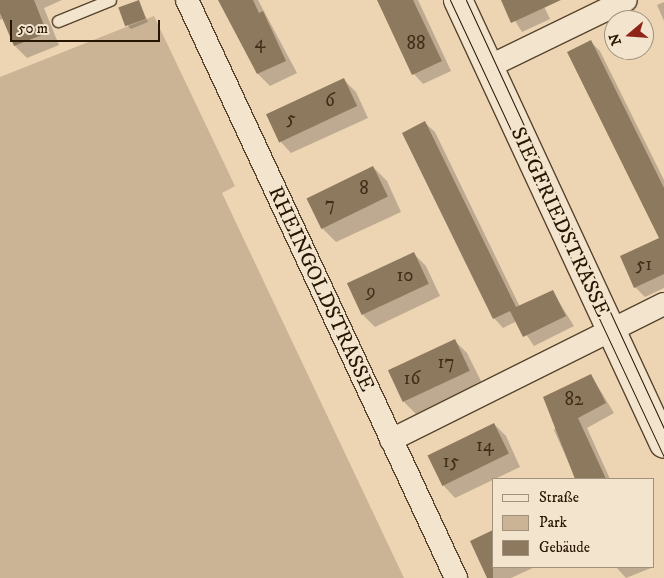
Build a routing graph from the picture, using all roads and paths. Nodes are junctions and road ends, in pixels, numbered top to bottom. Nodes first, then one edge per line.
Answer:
1 (110, 0) edge
2 (188, 0) edge
3 (458, 0) edge
4 (626, 0) edge
5 (58, 21) dead end
6 (488, 67) junction
7 (664, 304) edge
8 (610, 331) junction
9 (391, 440) junction
10 (664, 443) edge
11 (456, 578) edge

1 - 5 lane
2 - 9 street, RHEINGOLDSTRASSE
3 - 6 street, SIEGFRIEDSTRASSE
4 - 6 street
6 - 8 street, SIEGFRIEDSTRASSE
7 - 8 street
8 - 9 street
8 - 10 street, SIEGFRIEDSTRASSE
9 - 11 street, RHEINGOLDSTRASSE

